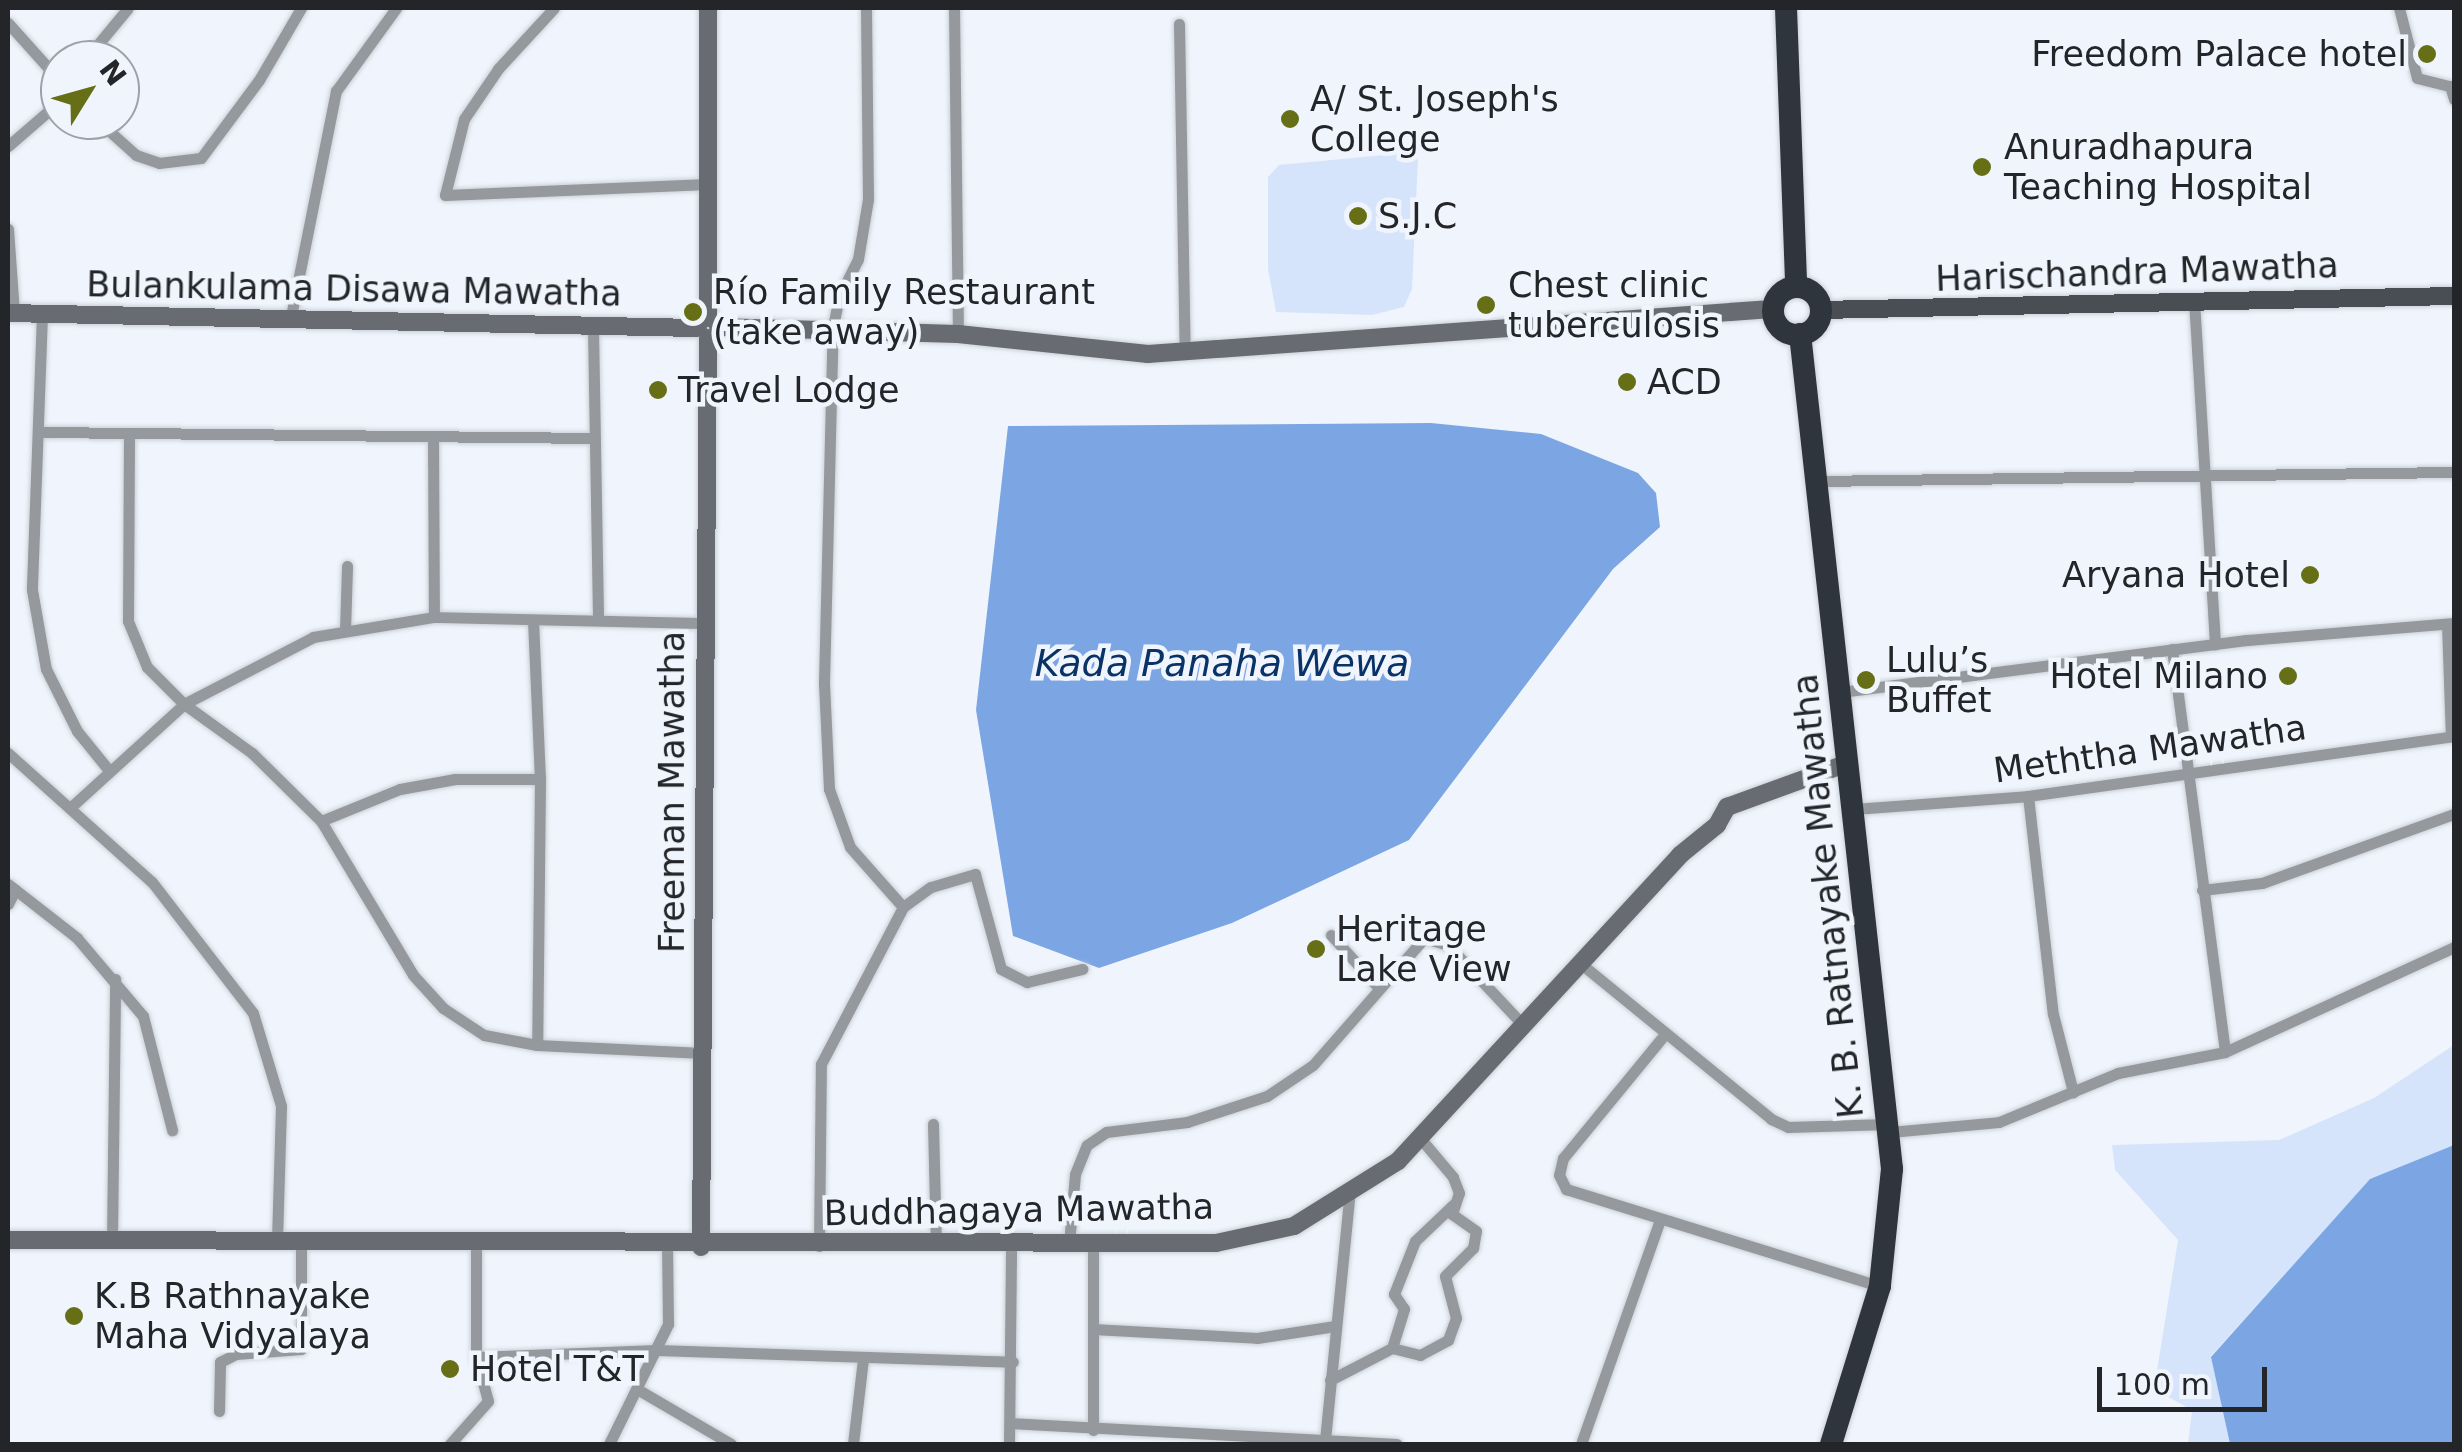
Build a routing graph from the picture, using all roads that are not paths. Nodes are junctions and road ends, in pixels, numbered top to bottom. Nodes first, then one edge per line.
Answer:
1 (128, 8) edge
2 (301, 8) edge
3 (376, 8) edge
4 (554, 8) edge
5 (708, 8) edge
6 (866, 8) edge
7 (954, 8) edge
8 (1786, 8) edge
9 (2399, 8) edge
10 (392, 11) edge
11 (8, 23) edge
12 (1179, 24) dead end
13 (102, 40) edge
14 (40, 59) edge
15 (2454, 99) edge
16 (40, 118) edge
17 (123, 140) edge
18 (8, 146) edge
19 (708, 184) junction
20 (8, 228) edge
21 (1796, 286) junction
22 (2454, 296) edge
23 (2194, 300) junction
24 (1772, 309) junction
25 (1821, 310) junction
26 (11, 313) edge
27 (42, 314) junction
28 (290, 321) junction
29 (833, 327) junction
30 (708, 328) junction
31 (593, 329) junction
32 (958, 334) junction
33 (1800, 334) junction
34 (1185, 352) junction
35 (42, 432) junction
36 (129, 433) junction
37 (433, 437) junction
38 (593, 438) junction
39 (2454, 472) edge
40 (2201, 477) junction
41 (1816, 481) junction
42 (347, 566) dead end
43 (434, 617) junction
44 (598, 618) junction
45 (533, 620) junction
46 (706, 623) junction
47 (2451, 624) edge
48 (346, 631) junction
49 (2215, 644) junction
50 (2172, 649) junction
51 (1840, 692) junction
52 (184, 704) junction
53 (2453, 736) edge
54 (8, 754) edge
55 (1848, 763) junction
56 (107, 768) junction
57 (2185, 772) junction
58 (540, 778) junction
59 (2028, 796) junction
60 (70, 807) junction
61 (1852, 809) junction
62 (2454, 814) edge
63 (321, 821) junction
64 (11, 887) edge
65 (2202, 890) junction
66 (8, 904) edge
67 (902, 907) junction
68 (1331, 935) dead end
69 (2454, 947) edge
70 (1580, 963) junction
71 (1082, 968) dead end
72 (115, 980) junction
73 (1378, 986) junction
74 (1523, 1025) junction
75 (1665, 1034) junction
76 (537, 1045) junction
77 (2225, 1052) junction
78 (703, 1053) junction
79 (2072, 1092) junction
80 (933, 1124) dead end
81 (1890, 1128) junction
82 (172, 1130) dead end
83 (1420, 1138) junction
84 (1350, 1190) junction
85 (1454, 1204) junction
86 (1660, 1220) junction
87 (8, 1240) edge
88 (112, 1240) junction
89 (278, 1241) junction
90 (301, 1241) junction
91 (476, 1243) junction
92 (1068, 1244) junction
93 (1093, 1244) junction
94 (936, 1245) junction
95 (1011, 1245) junction
96 (668, 1246) junction
97 (820, 1246) junction
98 (702, 1247) junction
99 (1880, 1286) junction
100 (1336, 1326) junction
101 (1093, 1330) junction
102 (1392, 1348) junction
103 (657, 1350) junction
104 (476, 1357) junction
105 (863, 1359) junction
106 (1012, 1362) junction
107 (1330, 1380) junction
108 (638, 1389) junction
109 (218, 1410) dead end
110 (1010, 1423) junction
111 (1093, 1430) junction
112 (1325, 1440) junction
113 (450, 1444) edge
114 (609, 1444) edge
115 (731, 1444) edge
116 (854, 1444) edge
117 (1008, 1444) edge
118 (1396, 1444) edge
119 (1581, 1444) edge
120 (1832, 1444) edge

1 - 13 street
2 - 17 street
3 - 10 street
4 - 19 street
5 - 19 main road, Freeman Mawatha
6 - 29 street
7 - 32 street
8 - 21 highway
9 - 15 street
10 - 28 street
11 - 14 street
12 - 34 street
16 - 18 street
19 - 30 main road, Freeman Mawatha
20 - 26 street
21 - 24 highway
21 - 25 highway
22 - 23 main road, Harischandra Mawatha
23 - 25 main road, Harischandra Mawatha
23 - 40 street
24 - 33 highway
24 - 34 main road, Bulankulama Disawa Mawatha
25 - 33 highway
26 - 27 main road, Bulankulama Disawa Mawatha
27 - 28 main road, Bulankulama Disawa Mawatha
27 - 35 street
28 - 31 main road, Bulankulama Disawa Mawatha
29 - 30 main road, Bulankulama Disawa Mawatha
29 - 32 main road, Bulankulama Disawa Mawatha
29 - 67 street
30 - 31 main road, Bulankulama Disawa Mawatha
30 - 46 main road, Freeman Mawatha
31 - 38 street
32 - 34 main road, Bulankulama Disawa Mawatha
33 - 41 highway, K. B. Ratnayake Mawatha
35 - 36 street
35 - 56 street
36 - 37 street
36 - 52 street
37 - 38 street
37 - 43 street
38 - 44 street
39 - 40 street
40 - 41 street
40 - 49 street
41 - 51 highway, K. B. Ratnayake Mawatha
42 - 48 street
43 - 45 street
43 - 48 street
44 - 45 street
44 - 46 street
45 - 58 street
46 - 78 main road, Freeman Mawatha
47 - 49 street
47 - 53 street
48 - 52 street
49 - 50 street
50 - 51 street
50 - 57 street
51 - 55 highway, K. B. Ratnayake Mawatha
52 - 56 street
52 - 63 street
53 - 57 street, Meththa Mawatha
54 - 60 street
55 - 61 highway, K. B. Ratnayake Mawatha
55 - 70 main road, Buddhagaya Mawatha
56 - 60 street
57 - 59 street, Meththa Mawatha
57 - 65 street
58 - 63 street
58 - 76 street
59 - 61 street, Meththa Mawatha
59 - 79 street
60 - 89 street
61 - 81 highway, K. B. Ratnayake Mawatha
62 - 65 street
63 - 76 street
64 - 66 street
64 - 72 street
65 - 77 street
67 - 71 street
67 - 97 street
68 - 73 street
69 - 77 street
70 - 74 main road, Buddhagaya Mawatha
70 - 75 street
72 - 82 street
72 - 88 street
73 - 74 street
73 - 92 street
74 - 83 main road, Buddhagaya Mawatha
75 - 81 street
75 - 86 street
76 - 78 street
77 - 79 street
78 - 98 main road, Freeman Mawatha
79 - 81 street
80 - 94 street
81 - 99 highway, K. B. Ratnayake Mawatha
83 - 84 main road, Buddhagaya Mawatha
83 - 85 street
84 - 93 main road, Buddhagaya Mawatha
84 - 100 street
85 - 102 street
85 - 102 street
86 - 99 street
86 - 119 street
87 - 88 main road, Buddhagaya Mawatha
88 - 89 main road, Buddhagaya Mawatha
89 - 90 main road, Buddhagaya Mawatha
90 - 91 main road, Buddhagaya Mawatha
90 - 109 street
91 - 96 main road, Buddhagaya Mawatha
91 - 104 street
92 - 93 main road, Buddhagaya Mawatha
92 - 95 main road, Buddhagaya Mawatha
93 - 101 street
94 - 95 main road, Buddhagaya Mawatha
94 - 97 main road, Buddhagaya Mawatha
95 - 106 street
96 - 98 main road, Buddhagaya Mawatha
96 - 103 street
97 - 98 main road, Buddhagaya Mawatha
99 - 120 highway, K. B. Ratnayake Mawatha
100 - 101 street
100 - 107 street
101 - 111 street
102 - 107 street
103 - 104 street
103 - 105 street
103 - 108 street
104 - 113 street
105 - 106 street
105 - 116 street
106 - 110 street
107 - 112 street
108 - 114 street
108 - 115 street
110 - 111 street
110 - 117 street
111 - 112 street
112 - 118 street

